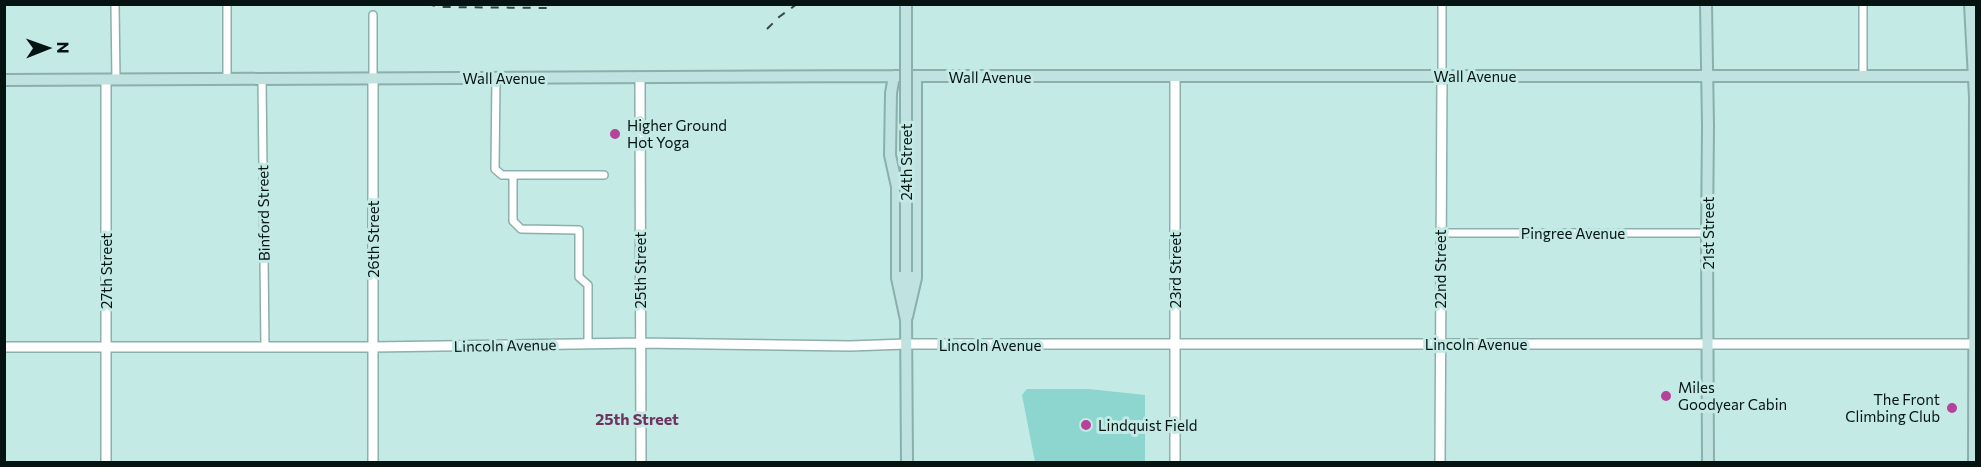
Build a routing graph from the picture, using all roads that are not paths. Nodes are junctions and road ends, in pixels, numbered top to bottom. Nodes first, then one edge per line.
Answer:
1 (115, 4) edge
2 (227, 4) edge
3 (906, 4) edge
4 (1442, 4) edge
5 (1706, 4) edge
6 (1863, 4) edge
7 (1970, 4) edge
8 (373, 15) dead end
9 (894, 76) junction
10 (1442, 76) junction
11 (496, 77) junction
12 (916, 77) junction
13 (1175, 77) junction
14 (1707, 77) junction
15 (1863, 77) junction
16 (1976, 77) edge
17 (373, 78) junction
18 (640, 78) junction
19 (227, 79) junction
20 (262, 79) junction
21 (4, 80) edge
22 (111, 80) junction
23 (513, 175) junction
24 (604, 175) dead end
25 (1440, 233) junction
26 (1707, 233) junction
27 (906, 320) junction
28 (640, 343) junction
29 (588, 344) junction
30 (906, 344) junction
31 (1975, 344) edge
32 (1175, 345) junction
33 (1440, 345) junction
34 (1709, 345) junction
35 (4, 347) edge
36 (106, 347) junction
37 (265, 347) junction
38 (373, 347) junction
39 (106, 462) edge
40 (373, 462) edge
41 (641, 462) edge
42 (907, 462) edge
43 (1175, 462) edge
44 (1440, 462) edge
45 (1708, 462) edge
46 (1974, 462) edge

1 - 22 street
2 - 19 street
3 - 27 main road, 24th Street, bridge
4 - 10 street
5 - 14 main road, 21st Street
6 - 15 street
7 - 16 main road
8 - 17 street, 26th Street
9 - 12 main road, Wall Avenue
9 - 18 main road, Wall Avenue
9 - 27 main road, 24th Street
10 - 13 main road, Wall Avenue
10 - 14 main road, Wall Avenue
10 - 25 street, 22nd Street
11 - 17 main road, Wall Avenue
11 - 18 main road, Wall Avenue
11 - 23 street
12 - 13 main road, Wall Avenue
12 - 27 main road, 24th Street
13 - 32 street, 23rd Street
14 - 15 main road, Wall Avenue
14 - 26 main road, 21st Street
15 - 16 main road, Wall Avenue
16 - 31 main road
17 - 20 main road, Wall Avenue
17 - 38 street, 26th Street
18 - 28 street, 25th Street
19 - 20 main road, Wall Avenue
19 - 22 main road, Wall Avenue
20 - 37 street, Binford Street
21 - 22 main road, Wall Avenue
22 - 36 street, 27th Street
23 - 24 street
23 - 29 street
25 - 26 street, Pingree Avenue
25 - 33 street, 22nd Street
26 - 34 main road, 21st Street
27 - 30 main road, 24th Street
28 - 29 street, Lincoln Avenue
28 - 30 street, Lincoln Avenue
28 - 41 street, 25th Street
29 - 38 street, Lincoln Avenue
30 - 32 street, Lincoln Avenue
30 - 42 main road, 24th Street
31 - 34 street, Lincoln Avenue
31 - 46 main road
32 - 33 street, Lincoln Avenue
32 - 43 street, 23rd Street
33 - 34 street, Lincoln Avenue
33 - 44 street, 22nd Street
34 - 45 main road, 21st Street
35 - 36 street, Lincoln Avenue
36 - 37 street, Lincoln Avenue
36 - 39 street, 27th Street
37 - 38 street, Lincoln Avenue
38 - 40 street, 26th Street

